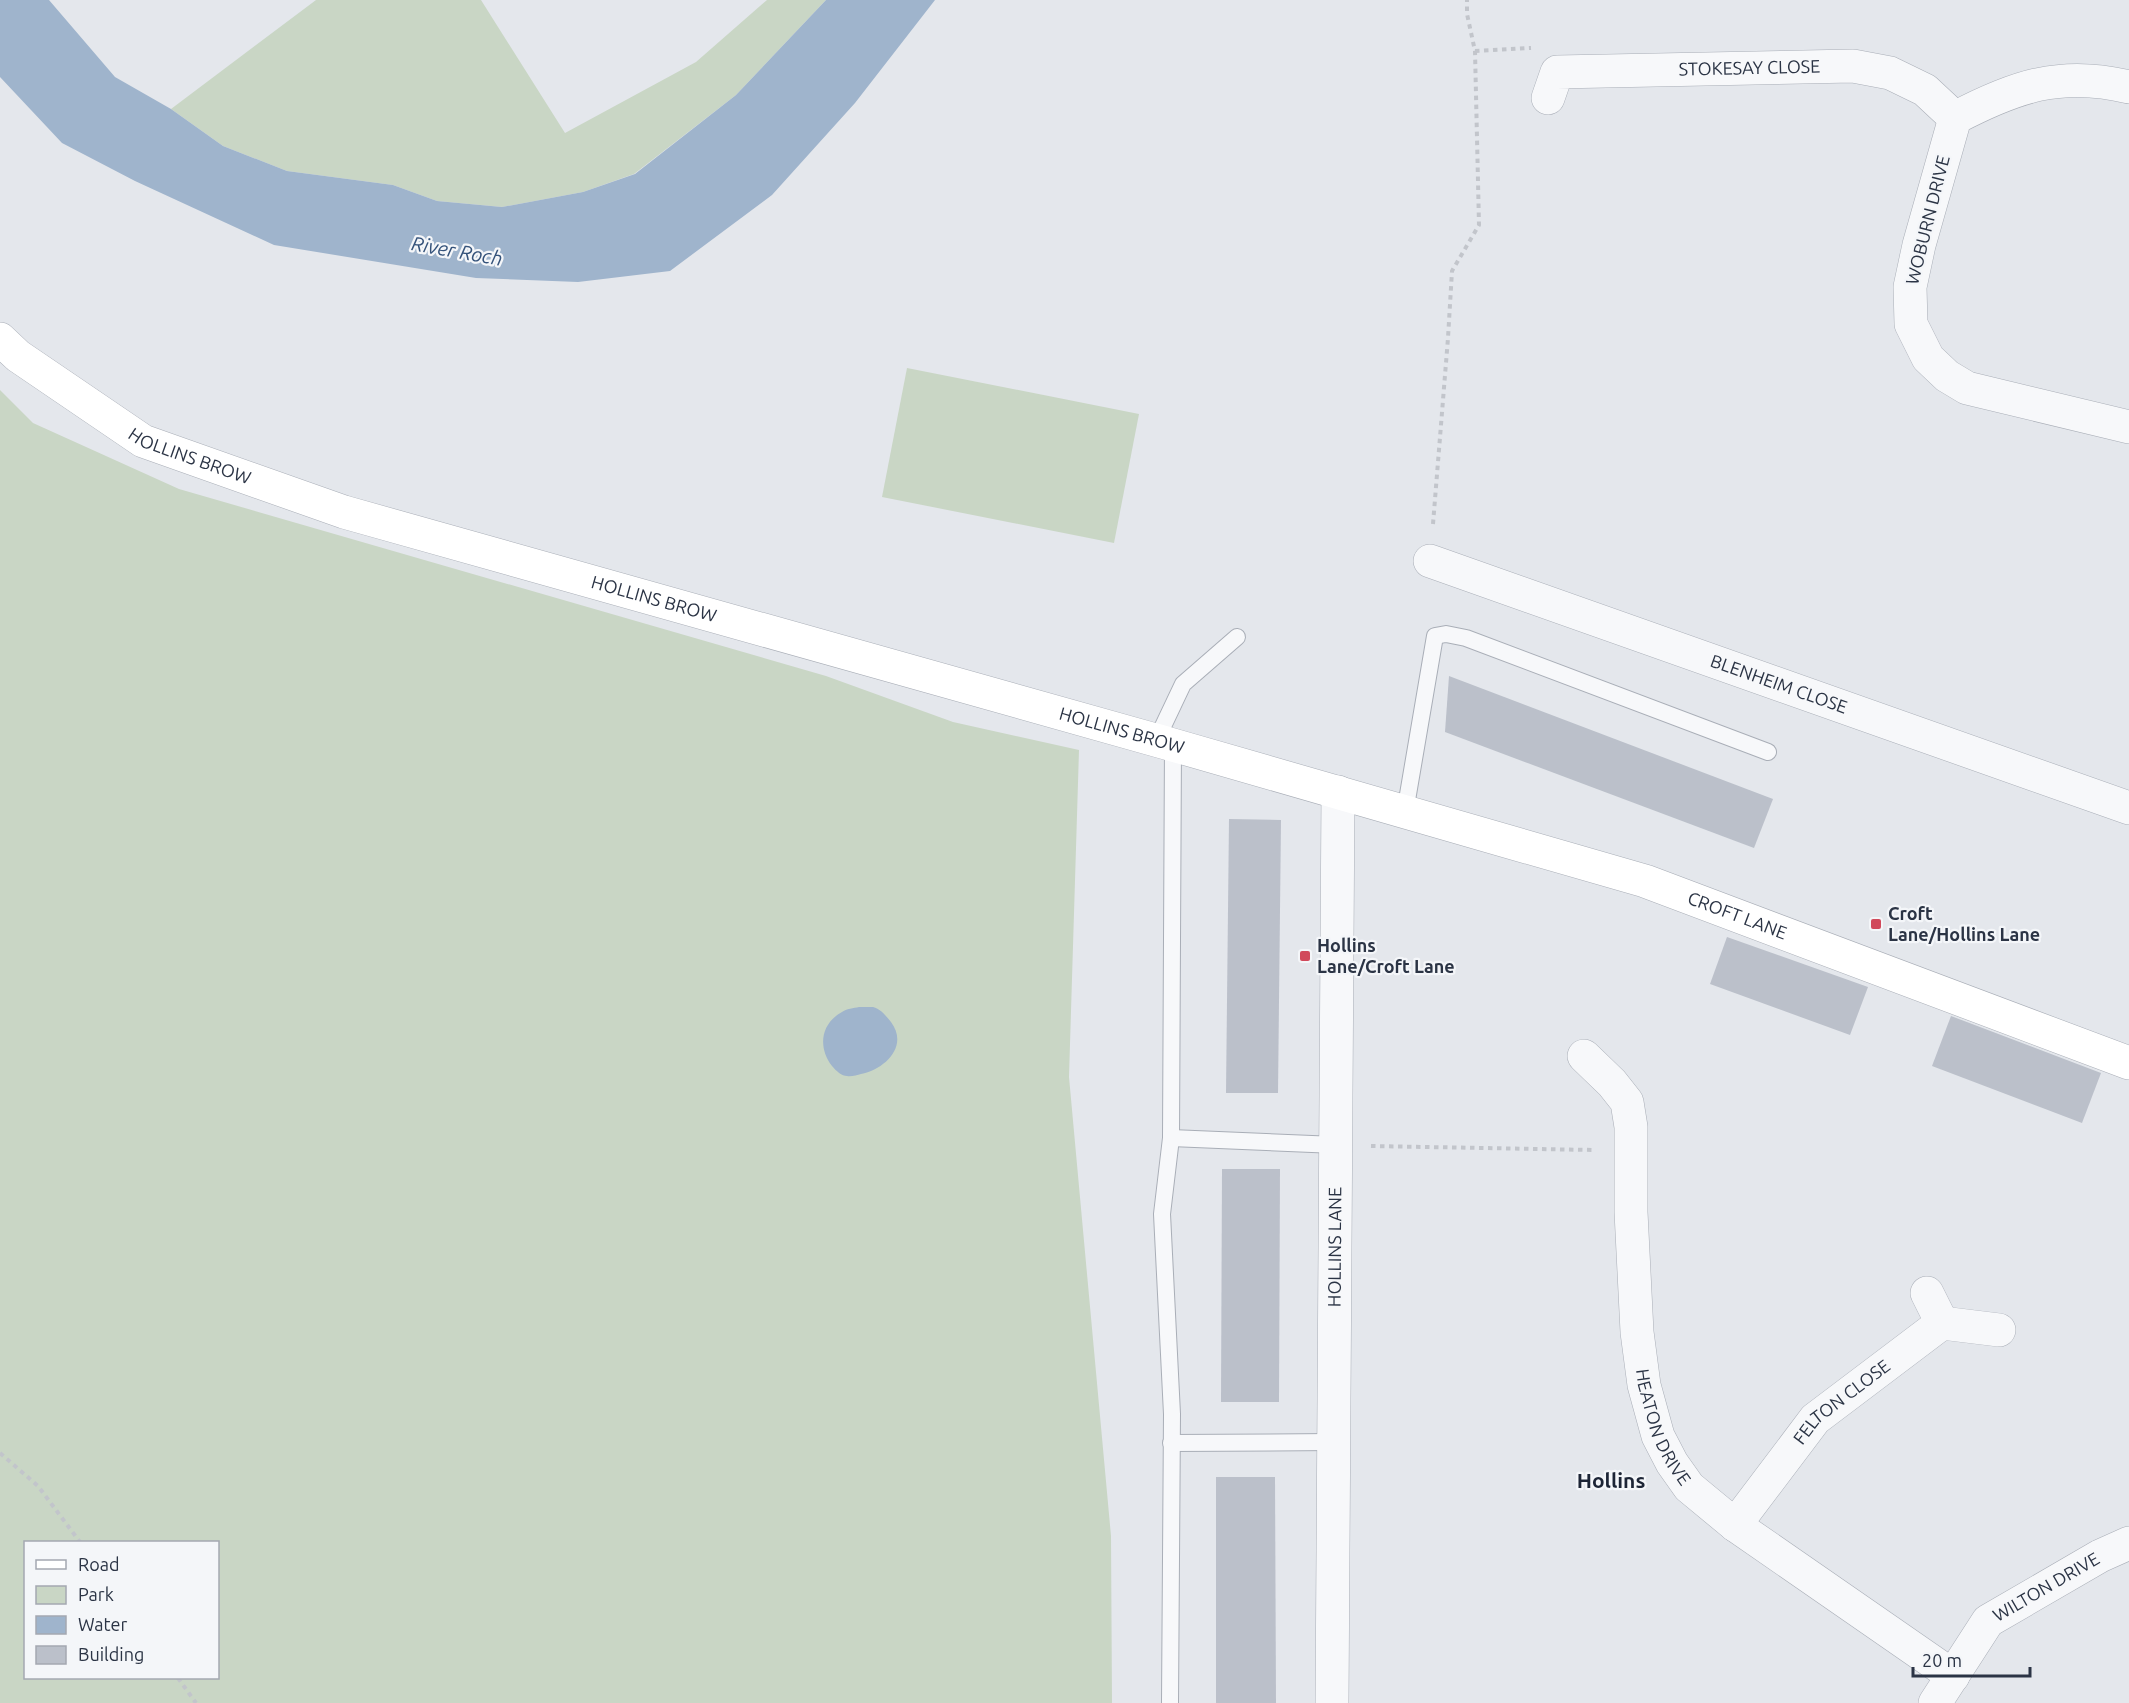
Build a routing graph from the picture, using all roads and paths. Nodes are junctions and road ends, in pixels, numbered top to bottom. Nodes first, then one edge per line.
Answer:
1 (1467, 0) edge
2 (1475, 51) junction
3 (1552, 85) joint
4 (2129, 87) edge
5 (1955, 118) junction
6 (0, 339) edge
7 (2129, 427) edge
8 (1430, 561) joint
9 (1237, 638) dead end
10 (1164, 743) junction
11 (1768, 752) dead end
12 (1338, 792) junction
13 (2129, 808) edge
14 (1405, 812) junction
15 (1584, 1056) dead end
16 (2129, 1063) edge
17 (1171, 1138) junction
18 (1336, 1145) junction
19 (1631, 1151) junction
20 (1927, 1293) dead end
21 (1942, 1323) junction
22 (1999, 1330) dead end
23 (1334, 1442) junction
24 (1171, 1443) junction
25 (0, 1453) edge
26 (1735, 1525) junction
27 (79, 1541) edge
28 (2129, 1543) edge
29 (1953, 1676) junction
30 (179, 1679) edge
31 (196, 1703) edge
32 (1170, 1703) edge
33 (1332, 1703) edge
34 (1935, 1703) edge

1 - 2 path
2 - 3 path
2 - 8 path
3 - 5 street, STOKESAY CLOSE
4 - 5 street
5 - 7 street, WOBURN DRIVE
6 - 10 street, HOLLINS BROW
8 - 13 street, BLENHEIM CLOSE
9 - 10 lane
10 - 12 street, HOLLINS BROW
10 - 17 lane
11 - 14 lane
12 - 14 street, CROFT LANE
12 - 18 street, HOLLINS LANE
14 - 16 street, CROFT LANE
15 - 19 street, HEATON DRIVE
17 - 18 lane
17 - 24 lane
18 - 19 path
18 - 23 street, HOLLINS LANE
19 - 26 street, HEATON DRIVE
20 - 21 street
21 - 22 street
21 - 26 street, FELTON CLOSE
23 - 24 lane
23 - 33 street, HOLLINS LANE
24 - 32 lane
25 - 27 path
26 - 29 street, HEATON DRIVE
28 - 29 street, WILTON DRIVE
29 - 34 street, WILTON DRIVE
30 - 31 path

